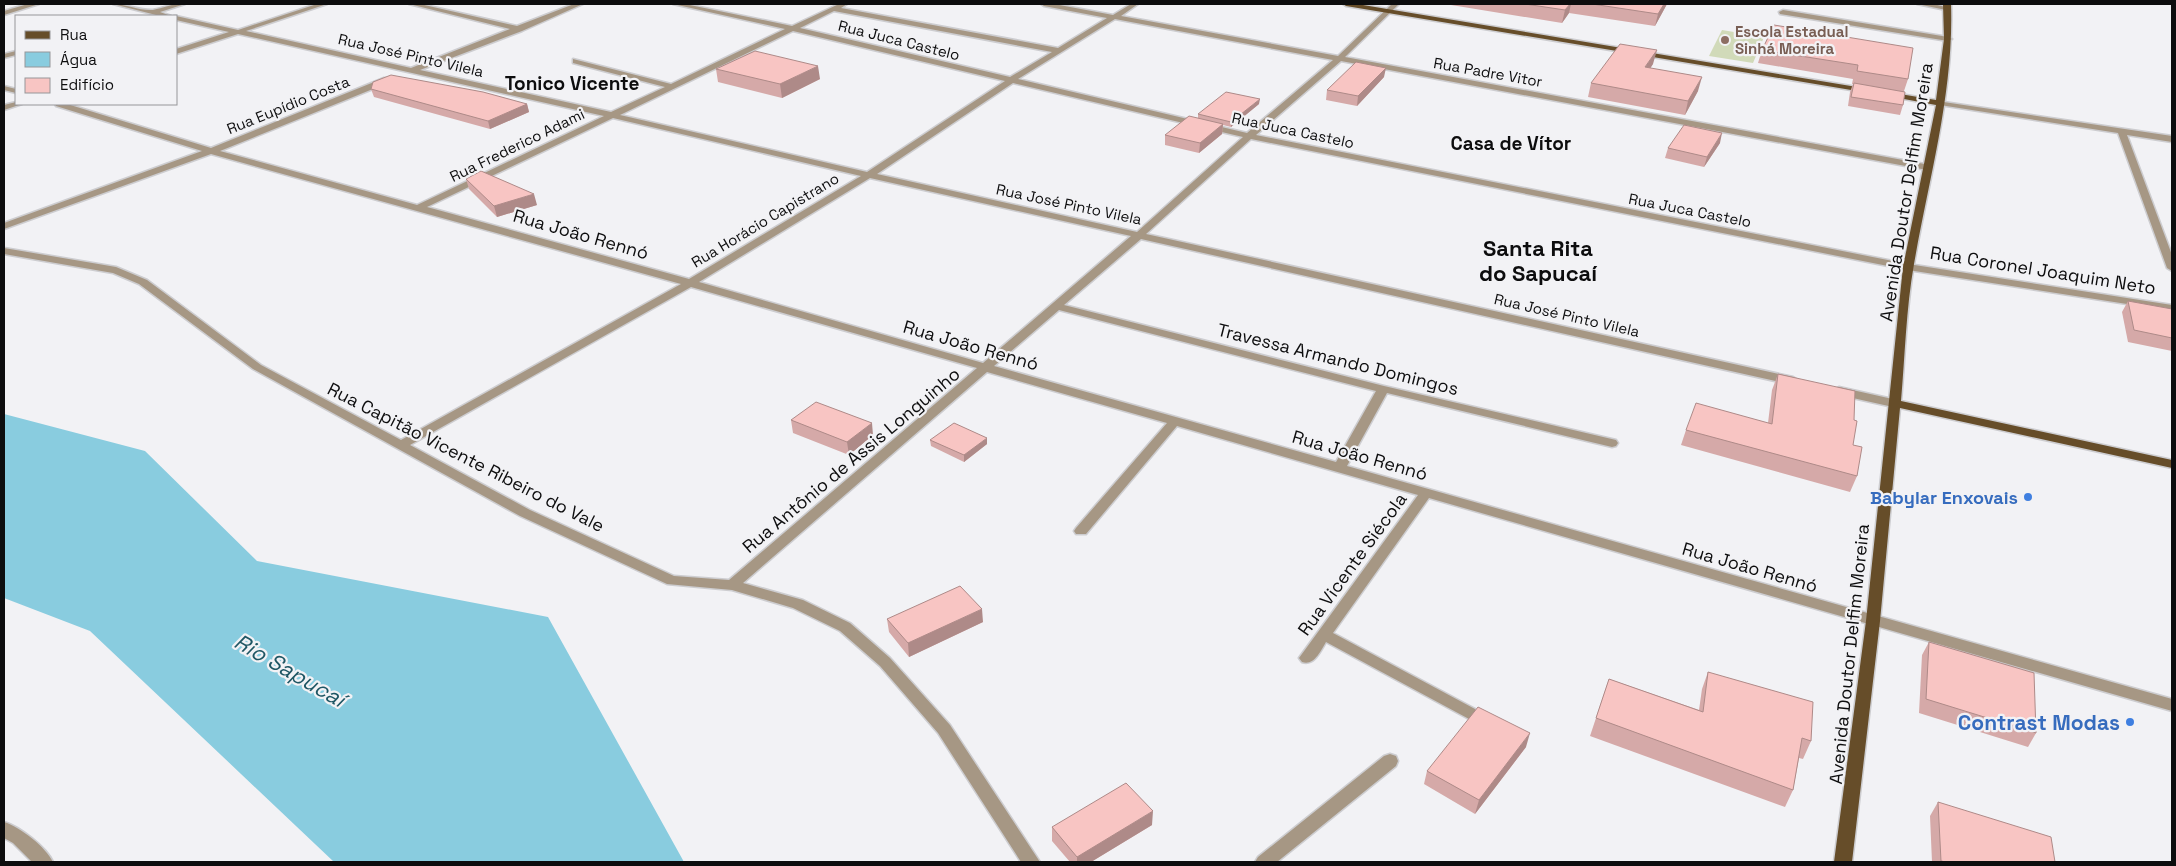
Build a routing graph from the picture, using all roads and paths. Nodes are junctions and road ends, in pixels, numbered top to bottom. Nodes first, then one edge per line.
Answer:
1 (35, 4) edge
2 (116, 4) edge
3 (181, 4) edge
4 (323, 4) edge
5 (412, 4) edge
6 (580, 4) edge
7 (676, 4) edge
8 (844, 4) edge
9 (1044, 4) edge
10 (1135, 4) edge
11 (1346, 4) edge
12 (1921, 4) edge
13 (1947, 6) edge
14 (1392, 7) edge
15 (832, 9) junction
16 (1783, 12) dead end
17 (4, 13) edge
18 (151, 13) junction
19 (143, 15) edge
20 (162, 15) edge
21 (1114, 17) junction
22 (178, 18) edge
23 (790, 28) junction
24 (519, 29) junction
25 (239, 31) junction
26 (1948, 39) junction
27 (178, 51) edge
28 (1059, 51) junction
29 (1339, 59) junction
30 (576, 61) dead end
31 (409, 71) junction
32 (1010, 81) junction
33 (671, 86) junction
34 (1940, 103) junction
35 (62, 105) edge
36 (611, 115) junction
37 (2122, 132) junction
38 (1249, 136) junction
39 (2172, 139) edge
40 (211, 151) junction
41 (1927, 167) junction
42 (869, 175) junction
43 (420, 207) junction
44 (4, 226) edge
45 (1139, 235) junction
46 (4, 250) edge
47 (1908, 267) junction
48 (2172, 268) edge
49 (690, 283) junction
50 (1056, 306) junction
51 (2172, 308) edge
52 (987, 367) junction
53 (1806, 384) edge
54 (1825, 388) edge
55 (1383, 389) junction
56 (1893, 403) junction
57 (1174, 422) junction
58 (1612, 442) dead end
59 (400, 446) junction
60 (2172, 464) edge
61 (1340, 467) junction
62 (1428, 492) junction
63 (1081, 531) dead end
64 (732, 585) junction
65 (1872, 620) junction
66 (1323, 634) junction
67 (1307, 658) dead end
68 (2172, 705) edge
69 (1468, 713) dead end
70 (1390, 762) dead end
71 (4, 829) edge
72 (44, 862) edge
73 (1031, 862) edge
74 (1264, 862) edge
75 (1843, 862) edge

1 - 17 street
2 - 18 street
3 - 18 street
4 - 25 street
5 - 24 street
6 - 24 street, Rua Eupídio Costa
7 - 23 street, Rua Juca Castelo
8 - 15 street, Rua Frederico Adami
9 - 21 street, Rua Padre Vitor
10 - 21 street, Rua Horácio Capistrano
11 - 14 main road
12 - 13 street
13 - 26 main road, Avenida Doutor Delfim Moreira
14 - 29 street, Rua Antônio de Assis Longuinho
14 - 34 main road
15 - 23 street, Rua Frederico Adami
15 - 28 street
16 - 26 street
18 - 19 street
18 - 20 street
21 - 28 street, Rua Horácio Capistrano
21 - 29 street, Rua Padre Vitor
22 - 25 street, Rua José Pinto Vilela
23 - 32 street, Rua Juca Castelo
23 - 33 street, Rua Frederico Adami
24 - 31 street, Rua Eupídio Costa
25 - 27 street
25 - 31 street, Rua José Pinto Vilela
26 - 34 main road, Avenida Doutor Delfim Moreira
28 - 32 street, Rua Horácio Capistrano
29 - 38 street, Rua Antônio de Assis Longuinho
29 - 41 street, Rua Padre Vitor
30 - 33 street
31 - 36 street, Rua José Pinto Vilela
31 - 40 street, Rua Eupídio Costa
32 - 38 street, Rua Juca Castelo
32 - 42 street, Rua Horácio Capistrano
33 - 36 street, Rua Frederico Adami
34 - 37 street
34 - 41 main road, Avenida Doutor Delfim Moreira
35 - 40 street, Rua João Rennó
36 - 42 street, Rua José Pinto Vilela
36 - 43 street, Rua Frederico Adami
37 - 39 street
37 - 48 street
38 - 45 street, Rua Antônio de Assis Longuinho
38 - 47 street, Rua Juca Castelo
40 - 43 street, Rua João Rennó
40 - 44 street, Rua Eupídio Costa
41 - 47 main road, Avenida Doutor Delfim Moreira
42 - 45 street, Rua José Pinto Vilela
42 - 49 street, Rua Horácio Capistrano
43 - 49 street, Rua João Rennó
45 - 50 street, Rua Antônio de Assis Longuinho
45 - 53 street, Rua José Pinto Vilela
46 - 59 street, Rua Capitão Vicente Ribeiro do Vale
47 - 51 street, Rua Coronel Joaquim Neto
47 - 56 main road, Avenida Doutor Delfim Moreira
49 - 52 street, Rua João Rennó
49 - 59 street, Rua Horácio Capistrano
50 - 52 street, Rua Antônio de Assis Longuinho
50 - 55 street, Travessa Armando Domingos
52 - 57 street, Rua João Rennó
52 - 64 street, Rua Antônio de Assis Longuinho
54 - 56 street
55 - 58 street, Travessa Armando Domingos
55 - 61 street
56 - 60 main road
56 - 65 main road, Avenida Doutor Delfim Moreira
57 - 61 street, Rua João Rennó
57 - 63 street
59 - 64 street, Rua Capitão Vicente Ribeiro do Vale
61 - 62 street, Rua João Rennó
62 - 65 street, Rua João Rennó
62 - 66 street, Rua Vicente Siécola
64 - 73 street, Rua Capitão Vicente Ribeiro do Vale
65 - 68 street, Rua João Rennó
65 - 75 main road, Avenida Doutor Delfim Moreira
66 - 67 street, Rua Vicente Siécola
66 - 69 street
70 - 74 street
71 - 72 street

